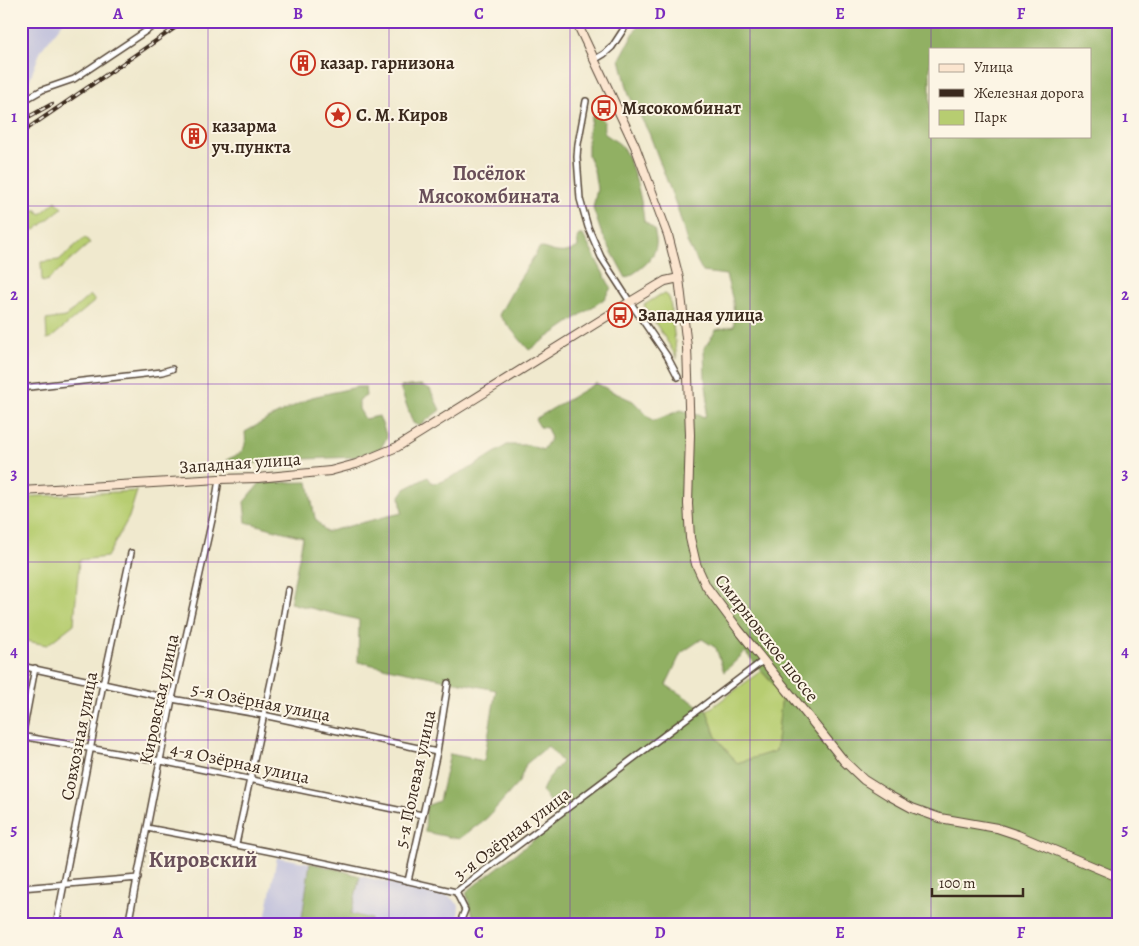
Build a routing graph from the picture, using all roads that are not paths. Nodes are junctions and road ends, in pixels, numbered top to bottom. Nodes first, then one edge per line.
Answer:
1 (161, 21) edge
2 (576, 21) edge
3 (629, 21) edge
4 (594, 60) junction
5 (586, 101) dead end
6 (21, 102) edge
7 (679, 278) junction
8 (630, 302) junction
9 (172, 369) dead end
10 (678, 377) dead end
11 (21, 388) edge
12 (219, 479) junction
13 (21, 491) edge
14 (131, 554) dead end
15 (288, 590) dead end
16 (764, 660) junction
17 (21, 666) edge
18 (35, 668) junction
19 (448, 683) dead end
20 (103, 684) junction
21 (172, 699) junction
22 (263, 715) junction
23 (22, 736) edge
24 (21, 743) edge
25 (90, 748) junction
26 (437, 752) junction
27 (161, 761) junction
28 (250, 779) junction
29 (422, 815) junction
30 (146, 828) junction
31 (236, 844) junction
32 (1118, 877) edge
33 (138, 878) junction
34 (408, 881) junction
35 (64, 884) junction
36 (21, 888) edge
37 (456, 892) junction
38 (56, 925) edge
39 (128, 925) edge
40 (459, 925) edge

1 - 6 street
2 - 4 main road, Смирновское шоссе
3 - 4 street
4 - 7 main road, Смирновское шоссе
5 - 8 street
7 - 8 main road, Западная улица
7 - 16 main road, Смирновское шоссе
8 - 10 street
8 - 12 main road, Западная улица
9 - 11 street
12 - 13 main road, Западная улица
12 - 21 street, Кировская улица
14 - 20 street, Совхозная улица
15 - 22 street
16 - 32 main road, Смирновское шоссе
16 - 37 street, 3-я Озёрная улица
17 - 18 street, 5-я Озёрная улица
18 - 20 street, 5-я Озёрная улица
18 - 23 street
19 - 26 street, 5-я Полевая улица
20 - 21 street, 5-я Озёрная улица
20 - 25 street, Совхозная улица
21 - 22 street, 5-я Озёрная улица
21 - 27 street, Кировская улица
22 - 26 street, 5-я Озёрная улица
22 - 28 street
23 - 24 street
23 - 25 street, 4-я Озёрная улица
25 - 27 street, 4-я Озёрная улица
25 - 35 street, Совхозная улица
26 - 29 street, 5-я Полевая улица
27 - 28 street, 4-я Озёрная улица
27 - 30 street, Кировская улица
28 - 29 street, 4-я Озёрная улица
28 - 31 street
29 - 34 street, 5-я Полевая улица
30 - 31 street, 3-я Озёрная улица
30 - 33 street, Кировская улица
31 - 34 street, 3-я Озёрная улица
33 - 35 street
33 - 39 street, Кировская улица
34 - 37 street, 3-я Озёрная улица
35 - 36 street
35 - 38 street, Совхозная улица
37 - 40 street

